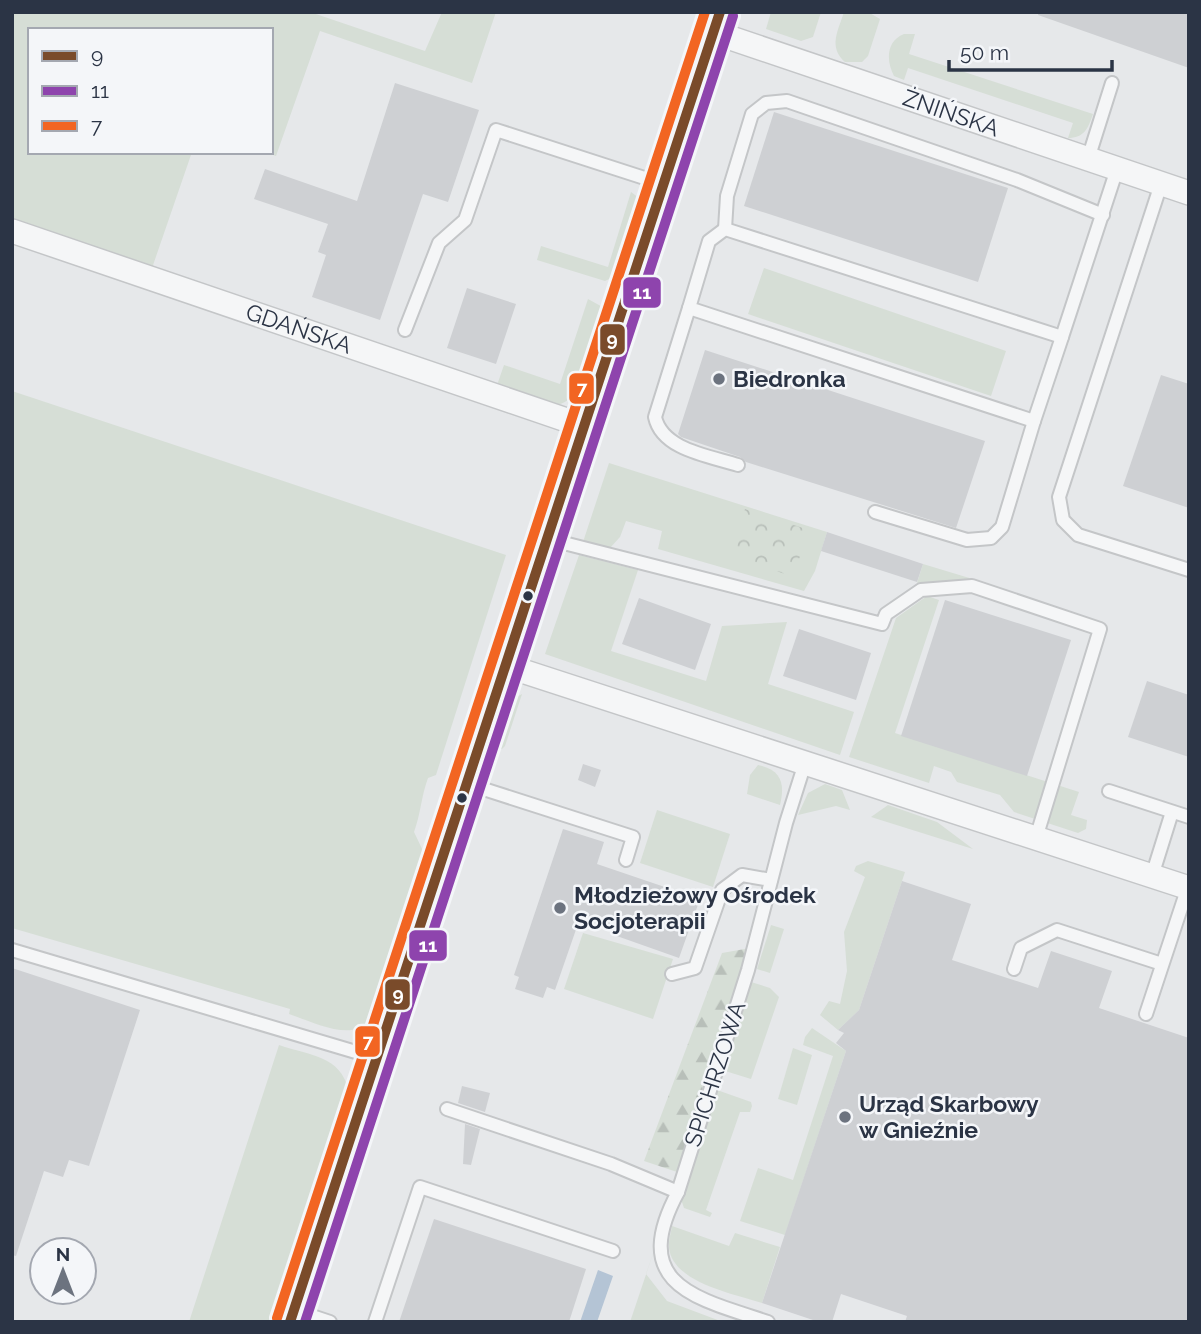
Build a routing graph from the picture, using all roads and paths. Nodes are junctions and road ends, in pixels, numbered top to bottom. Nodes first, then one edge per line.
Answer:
1 (716, 22) edge
2 (1112, 83) dead end
3 (1088, 159) junction
4 (1117, 169) junction
5 (663, 184) junction
6 (1161, 184) junction
7 (1189, 193) edge
8 (1102, 215) junction
9 (725, 229) junction
10 (12, 231) edge
11 (689, 308) junction
12 (405, 330) dead end
13 (1062, 337) junction
14 (1034, 421) junction
15 (584, 426) junction
16 (738, 465) dead end
17 (875, 512) dead end
18 (548, 539) junction
19 (1189, 570) edge
20 (507, 666) junction
21 (806, 763) junction
22 (468, 784) junction
23 (1109, 791) dead end
24 (1172, 811) junction
25 (1189, 817) edge
26 (1036, 838) junction
27 (626, 860) dead end
28 (1152, 876) junction
29 (771, 880) junction
30 (1188, 888) edge
31 (12, 950) edge
32 (1162, 964) junction
33 (1014, 969) dead end
34 (672, 974) dead end
35 (1146, 1014) dead end
36 (377, 1058) junction
37 (447, 1109) dead end
38 (678, 1192) junction
39 (613, 1251) dead end
40 (292, 1316) edge
41 (753, 1319) edge
42 (330, 1322) edge
43 (375, 1322) edge
44 (768, 1322) edge

1 - 3 street, ŻNIŃSKA
1 - 5 street
2 - 3 lane
3 - 4 street, ŻNIŃSKA
4 - 6 street, ŻNIŃSKA
4 - 8 lane
5 - 12 lane
5 - 15 street
6 - 7 street, ŻNIŃSKA
6 - 19 lane
8 - 9 lane
8 - 13 lane
9 - 11 lane
9 - 13 lane
10 - 15 street, GDAŃSKA
11 - 14 lane
11 - 16 lane
13 - 14 lane
14 - 17 lane
15 - 18 street
18 - 20 street
18 - 26 lane
20 - 21 street
20 - 22 street
21 - 26 street
21 - 29 lane, SPICHRZOWA
22 - 27 lane
22 - 36 street
23 - 24 lane
24 - 25 lane
24 - 28 lane
26 - 28 street
28 - 30 street
29 - 34 lane
29 - 38 lane, SPICHRZOWA
30 - 32 lane
31 - 36 lane
32 - 33 lane
32 - 35 lane
36 - 40 street
37 - 38 lane
38 - 41 lane, SPICHRZOWA
39 - 43 lane
40 - 42 lane
41 - 44 lane, SPICHRZOWA

